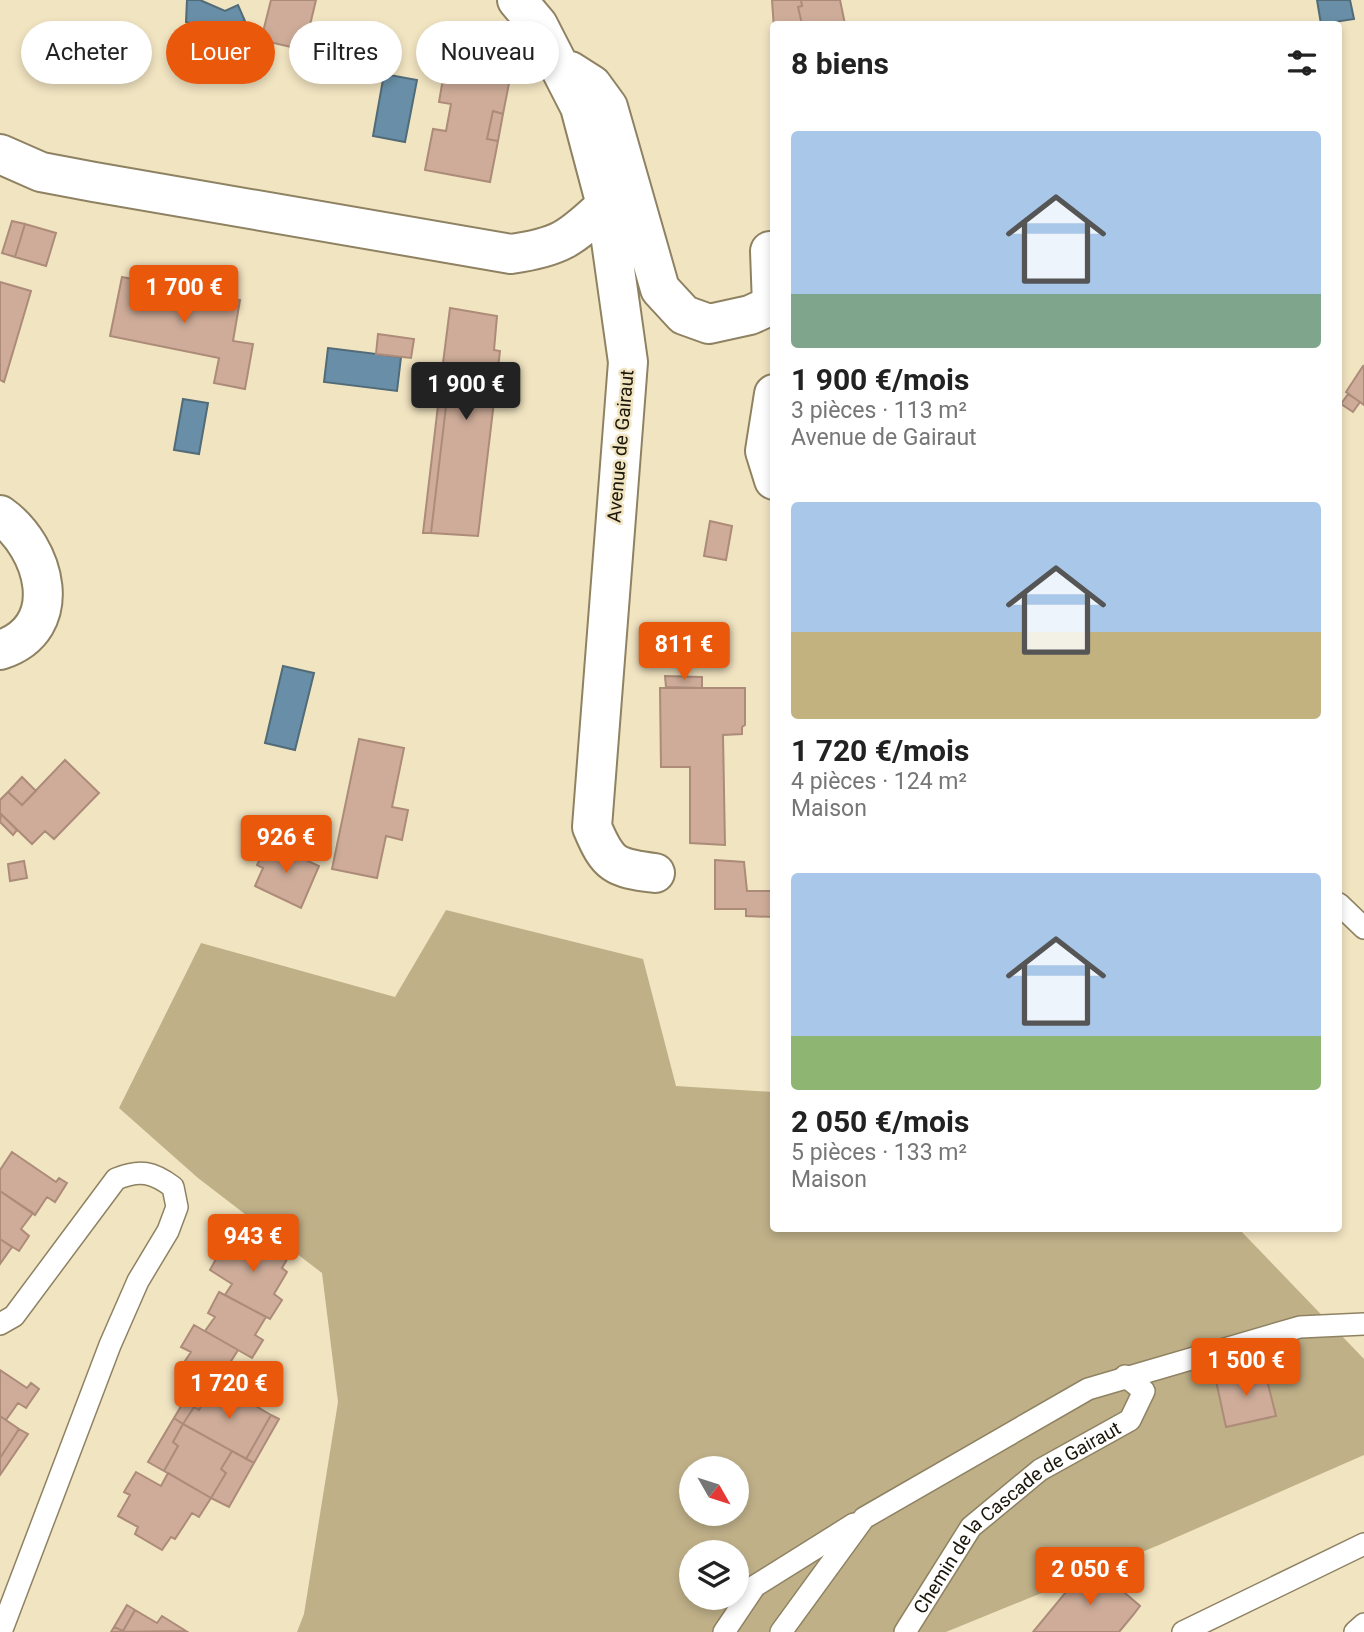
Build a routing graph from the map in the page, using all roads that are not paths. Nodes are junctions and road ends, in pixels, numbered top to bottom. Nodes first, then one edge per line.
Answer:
1 (517, 0) edge
2 (535, 21) edge
3 (559, 63) edge
4 (559, 66) edge
5 (0, 154) edge
6 (606, 205) junction
7 (770, 308) edge
8 (770, 419) edge
9 (770, 467) edge
10 (0, 515) edge
11 (0, 649) edge
12 (654, 873) dead end
13 (1342, 907) edge
14 (1364, 928) edge
15 (0, 1324) edge
16 (1364, 1324) edge
17 (1125, 1376) junction
18 (864, 1518) junction
19 (1364, 1544) edge
20 (1364, 1624) edge
21 (1, 1632) edge
22 (724, 1632) edge
23 (781, 1632) edge
24 (905, 1632) edge
25 (1183, 1632) edge
26 (1355, 1632) edge

1 - 2 street, Avenue de Gairaut
3 - 7 street
4 - 6 street, Avenue de Gairaut
5 - 6 street
6 - 12 street, Avenue de Gairaut
8 - 9 street
10 - 11 street
13 - 14 lane
15 - 21 lane
16 - 17 lane
17 - 18 lane
17 - 24 lane, Chemin de la Cascade de Gairaut
18 - 22 lane
18 - 23 lane
19 - 25 lane
20 - 26 lane

